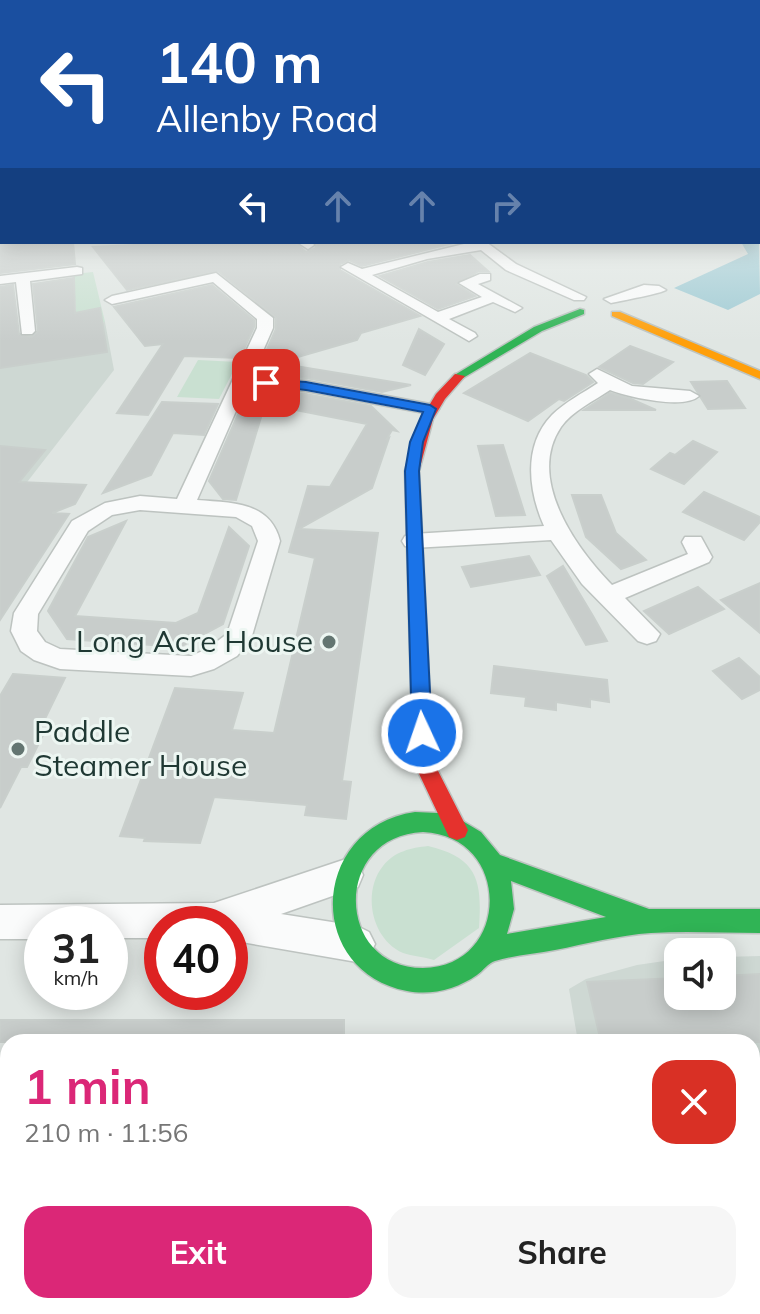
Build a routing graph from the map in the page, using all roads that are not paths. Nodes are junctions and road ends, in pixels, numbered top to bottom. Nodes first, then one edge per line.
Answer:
1 (411, 244) edge
2 (480, 244) edge
3 (425, 255) junction
4 (77, 271) dead end
5 (23, 277) junction
6 (485, 277) dead end
7 (0, 280) edge
8 (659, 290) dead end
9 (494, 297) junction
10 (112, 300) dead end
11 (580, 305) junction
12 (614, 306) junction
13 (515, 308) dead end
14 (437, 318) junction
15 (27, 331) dead end
16 (469, 336) dead end
17 (760, 375) edge
18 (240, 382) junction
19 (690, 396) dead end
20 (430, 409) junction
21 (184, 506) junction
22 (556, 532) junction
23 (413, 541) junction
24 (693, 542) dead end
25 (608, 596) junction
26 (647, 634) dead end
27 (423, 761) junction
28 (391, 826) junction
29 (457, 830) junction
30 (490, 862) junction
31 (346, 875) junction
32 (248, 909) edge
33 (144, 921) edge
34 (649, 921) junction
35 (760, 921) edge
36 (0, 922) edge
37 (248, 926) edge
38 (357, 944) junction
39 (488, 950) junction

1 - 3 street
2 - 3 street
2 - 11 street
3 - 14 street
4 - 5 street
5 - 7 street
5 - 15 street
6 - 9 street
8 - 12 street
9 - 13 street
9 - 14 street
10 - 18 street
11 - 12 street
11 - 20 street
12 - 17 street
14 - 16 street
18 - 20 street
18 - 21 street
19 - 22 street
20 - 23 street
21 - 21 street
22 - 23 street
22 - 25 street
23 - 27 street
24 - 25 street
25 - 26 street
27 - 28 street
27 - 29 street
28 - 29 street
28 - 31 street
29 - 30 street
30 - 34 street
30 - 39 street
31 - 32 street
31 - 38 street
33 - 36 street
34 - 35 street
34 - 39 street
37 - 38 street
38 - 39 street

